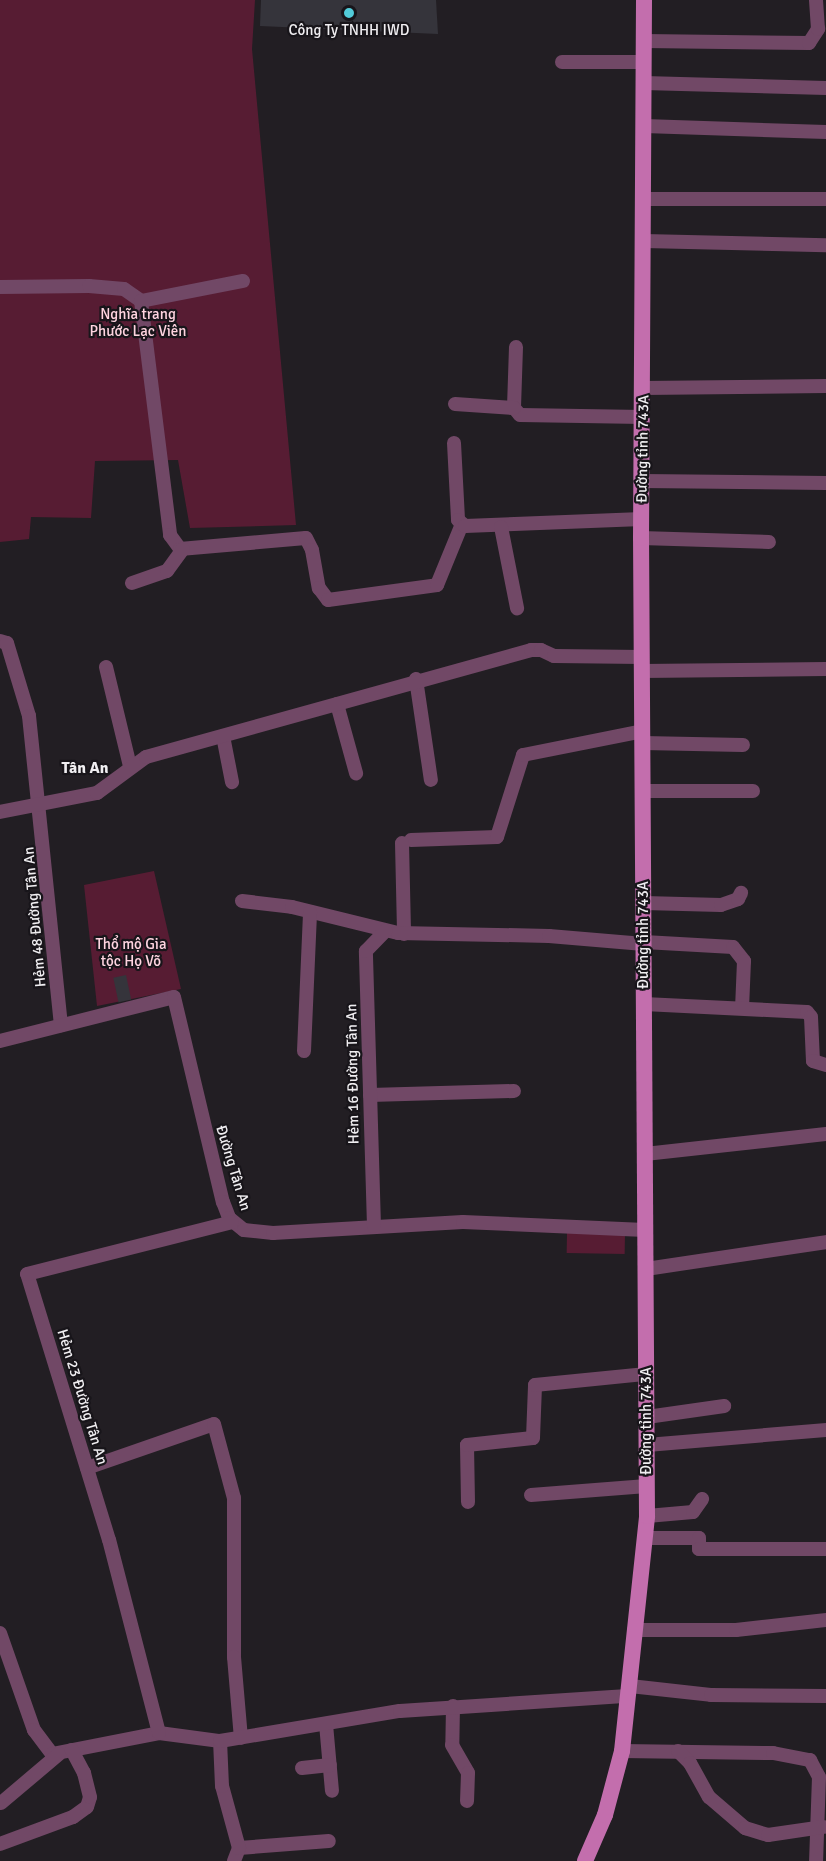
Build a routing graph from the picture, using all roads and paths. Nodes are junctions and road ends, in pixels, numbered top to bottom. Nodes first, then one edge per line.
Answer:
1 (644, 0) edge
2 (816, 0) edge
3 (644, 41) junction
4 (561, 62) dead end
5 (644, 62) junction
6 (644, 83) junction
7 (826, 88) edge
8 (644, 126) junction
9 (826, 132) edge
10 (644, 199) junction
11 (826, 199) edge
12 (644, 241) junction
13 (826, 245) edge
14 (243, 281) dead end
15 (0, 287) edge
16 (141, 301) junction
17 (516, 347) dead end
18 (826, 386) edge
19 (643, 388) junction
20 (455, 404) dead end
21 (514, 408) junction
22 (643, 417) junction
23 (454, 443) dead end
24 (642, 482) junction
25 (826, 483) edge
26 (642, 519) junction
27 (462, 524) junction
28 (501, 526) junction
29 (641, 538) junction
30 (769, 542) dead end
31 (183, 549) junction
32 (132, 584) dead end
33 (517, 608) dead end
34 (0, 641) edge
35 (642, 664) junction
36 (106, 667) dead end
37 (826, 669) edge
38 (416, 680) junction
39 (337, 704) junction
40 (223, 736) junction
41 (643, 737) junction
42 (743, 745) dead end
43 (130, 766) junction
44 (356, 773) dead end
45 (431, 780) dead end
46 (232, 782) dead end
47 (643, 791) junction
48 (753, 791) dead end
49 (41, 806) junction
50 (0, 812) edge
51 (741, 893) dead end
52 (242, 901) dead end
53 (644, 903) junction
54 (310, 912) junction
55 (385, 931) junction
56 (404, 934) junction
57 (644, 943) junction
58 (644, 1004) junction
59 (742, 1008) junction
60 (61, 1025) junction
61 (0, 1041) edge
62 (304, 1051) dead end
63 (826, 1065) edge
64 (514, 1091) dead end
65 (370, 1095) junction
66 (826, 1134) edge
67 (645, 1154) junction
68 (232, 1222) junction
69 (374, 1226) junction
70 (645, 1230) junction
71 (826, 1242) edge
72 (646, 1269) junction
73 (646, 1374) junction
74 (724, 1406) dead end
75 (646, 1417) junction
76 (826, 1430) edge
77 (647, 1445) junction
78 (87, 1468) junction
79 (647, 1486) junction
80 (531, 1495) dead end
81 (702, 1499) dead end
82 (468, 1502) dead end
83 (647, 1516) junction
84 (646, 1538) junction
85 (826, 1549) edge
86 (826, 1620) edge
87 (634, 1630) junction
88 (0, 1633) edge
89 (629, 1691) junction
90 (826, 1696) edge
91 (453, 1706) junction
92 (326, 1724) junction
93 (159, 1733) junction
94 (241, 1738) junction
95 (220, 1741) junction
96 (622, 1751) junction
97 (678, 1751) junction
98 (65, 1752) junction
99 (330, 1765) junction
100 (302, 1768) dead end
101 (332, 1791) dead end
102 (467, 1801) dead end
103 (1, 1803) edge
104 (821, 1828) edge
105 (328, 1841) dead end
106 (0, 1844) edge
107 (236, 1855) edge
108 (585, 1861) edge
109 (816, 1861) edge

1 - 3 main road, Đường tỉnh 743A
2 - 3 street
3 - 5 main road, Đường tỉnh 743A
4 - 5 street
5 - 6 main road, Đường tỉnh 743A
6 - 7 street
6 - 8 main road, Đường tỉnh 743A
8 - 9 street
8 - 10 main road, Đường tỉnh 743A
10 - 11 street
10 - 12 main road, Đường tỉnh 743A
12 - 13 street
12 - 19 main road, Đường tỉnh 743A
14 - 16 street
15 - 16 street
16 - 31 street
17 - 21 street
18 - 19 street
19 - 22 main road, Đường tỉnh 743A
20 - 21 street
21 - 22 street
22 - 24 main road, Đường tỉnh 743A
23 - 27 street
24 - 25 street
24 - 26 main road, Đường tỉnh 743A
26 - 28 street
26 - 29 main road, Đường tỉnh 743A
27 - 28 street
27 - 31 street
28 - 33 street
29 - 30 street
29 - 35 main road, Đường tỉnh 743A
31 - 32 street
34 - 49 street, Hẻm 48 Đường Tân An
35 - 37 street
35 - 38 street
35 - 41 main road, Đường tỉnh 743A
36 - 43 street
38 - 39 street
38 - 45 street
39 - 40 street
39 - 44 street
40 - 43 street
40 - 46 street
41 - 42 street
41 - 47 main road, Đường tỉnh 743A
41 - 56 street
43 - 49 street
47 - 48 street
47 - 53 main road, Đường tỉnh 743A
49 - 50 street
49 - 60 street, Hẻm 48 Đường Tân An
51 - 53 street
52 - 54 street
53 - 57 main road, Đường tỉnh 743A
54 - 55 street
54 - 62 street
55 - 56 street
55 - 65 street, Hẻm 16 Đường Tân An
56 - 57 street
57 - 58 main road, Đường tỉnh 743A
57 - 59 street
58 - 59 street
58 - 67 main road, Đường tỉnh 743A
59 - 63 street
60 - 61 street, Đường Tân An
60 - 68 street, Đường Tân An
64 - 65 street
65 - 69 street, Hẻm 16 Đường Tân An
66 - 67 street
67 - 70 main road, Đường tỉnh 743A
68 - 69 street, Đường Tân An
68 - 78 street, Hẻm 23 Đường Tân An
69 - 70 street, Đường Tân An
70 - 72 main road, Đường tỉnh 743A
71 - 72 street
72 - 73 main road, Đường tỉnh 743A
73 - 75 main road, Đường tỉnh 743A
73 - 82 street
74 - 75 street
75 - 77 main road, Đường tỉnh 743A
76 - 77 street
77 - 79 main road, Đường tỉnh 743A
78 - 93 street, Hẻm 23 Đường Tân An
78 - 94 street
79 - 80 street
79 - 83 main road, Đường tỉnh 743A
81 - 83 street
83 - 84 main road, Đường tỉnh 743A
84 - 85 street
84 - 87 main road, Đường tỉnh 743A
86 - 87 street
87 - 89 main road, Đường tỉnh 743A
88 - 98 street
89 - 90 street
89 - 91 street
89 - 96 main road, Đường tỉnh 743A
91 - 92 street
91 - 102 street
92 - 94 street
92 - 99 street
93 - 95 street
93 - 98 street
94 - 95 street
95 - 107 street
96 - 97 street
96 - 108 main road, Đường tỉnh 743A
97 - 104 street
97 - 104 street
98 - 103 street
98 - 106 street
99 - 100 street
99 - 101 street
104 - 109 street
105 - 107 street

